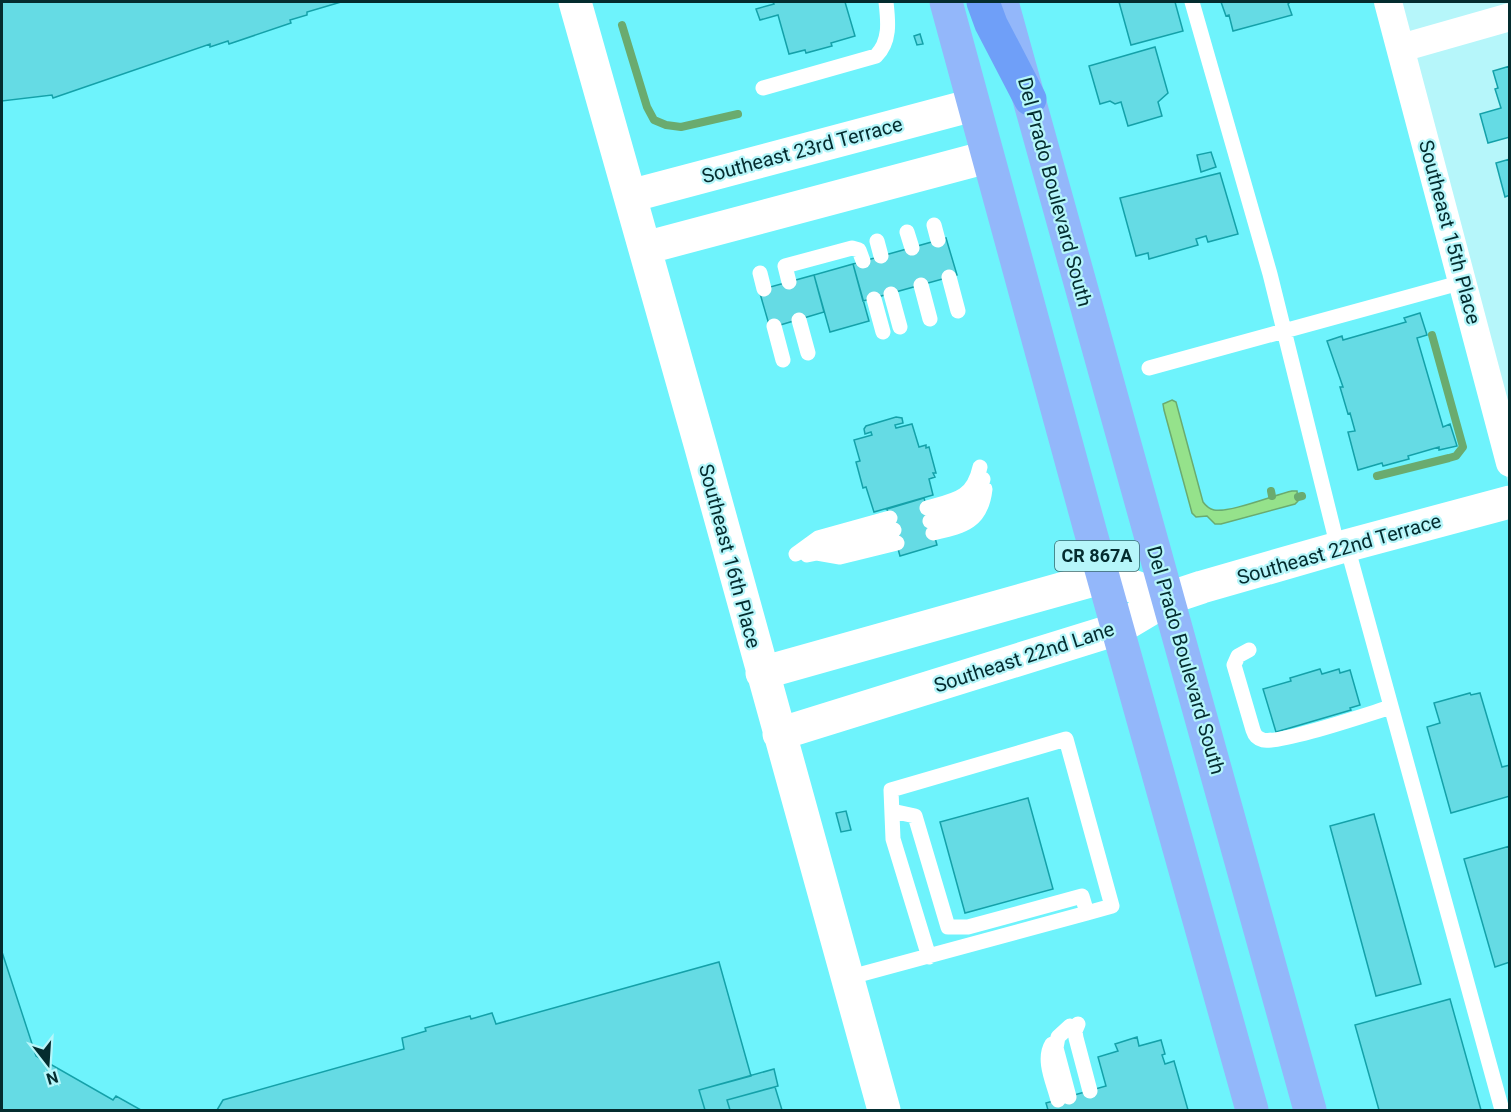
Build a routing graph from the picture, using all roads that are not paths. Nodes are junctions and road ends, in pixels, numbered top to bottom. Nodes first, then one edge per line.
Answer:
1 (575, 2) edge
2 (886, 2) edge
3 (946, 2) edge
4 (983, 2) edge
5 (1002, 2) edge
6 (1192, 2) edge
7 (1388, 2) edge
8 (1509, 17) edge
9 (1401, 48) junction
10 (763, 88) dead end
11 (1030, 99) junction
12 (973, 105) junction
13 (987, 157) junction
14 (630, 196) junction
15 (645, 248) junction
16 (863, 261) dead end
17 (760, 273) dead end
18 (949, 278) dead end
19 (789, 282) dead end
20 (1463, 282) junction
21 (921, 285) dead end
22 (764, 289) dead end
23 (891, 294) dead end
24 (874, 299) dead end
25 (958, 311) dead end
26 (930, 318) dead end
27 (799, 320) dead end
28 (774, 326) dead end
29 (900, 327) dead end
30 (883, 332) dead end
31 (1285, 332) junction
32 (808, 352) dead end
33 (783, 360) dead end
34 (1149, 368) dead end
35 (1509, 463) edge
36 (983, 478) dead end
37 (1509, 502) edge
38 (930, 521) dead end
39 (893, 530) joint
40 (1343, 547) junction
41 (1104, 577) junction
42 (1169, 598) junction
43 (1118, 629) junction
44 (1249, 650) dead end
45 (762, 673) junction
46 (1391, 707) junction
47 (779, 734) junction
48 (892, 811) junction
49 (1087, 913) junction
50 (928, 957) junction
51 (847, 978) junction
52 (1075, 1095) joint
53 (884, 1110) edge
54 (1252, 1110) edge
55 (1310, 1110) edge
56 (1502, 1110) edge

1 - 14 street, Southeast 16th Place
2 - 10 lane
3 - 12 main road, CR 867A
4 - 11 highway
5 - 11 main road, Del Prado Boulevard South / CR 867A
6 - 31 lane
7 - 9 street, Southeast 15th Place
8 - 9 street
9 - 20 street, Southeast 15th Place
11 - 42 main road, Del Prado Boulevard South / CR 867A
12 - 13 main road, CR 867A
12 - 14 street, Southeast 23rd Terrace
13 - 15 street
13 - 41 main road, CR 867A
14 - 15 street, Southeast 16th Place
15 - 45 street, Southeast 16th Place
16 - 19 lane
17 - 22 lane
18 - 25 lane
20 - 31 lane
20 - 35 street, Southeast 15th Place
21 - 26 lane
23 - 29 lane
24 - 30 lane
27 - 32 lane
28 - 33 lane
31 - 34 lane
31 - 40 lane
36 - 38 lane
37 - 40 street, Southeast 22nd Terrace
39 - 39 lane
40 - 42 street, Southeast 22nd Terrace
40 - 46 lane
41 - 42 street
41 - 43 main road, CR 867A
41 - 45 street
42 - 43 street, Southeast 22nd Lane
42 - 55 main road, Del Prado Boulevard South / CR 867A
43 - 47 street, Southeast 22nd Lane
43 - 54 main road, CR 867A
44 - 46 lane
45 - 47 street, Southeast 16th Place
46 - 56 lane
47 - 51 street, Southeast 16th Place
48 - 49 lane
48 - 49 lane
48 - 50 lane
49 - 50 lane
50 - 51 lane
51 - 53 street, Southeast 16th Place
52 - 52 lane

